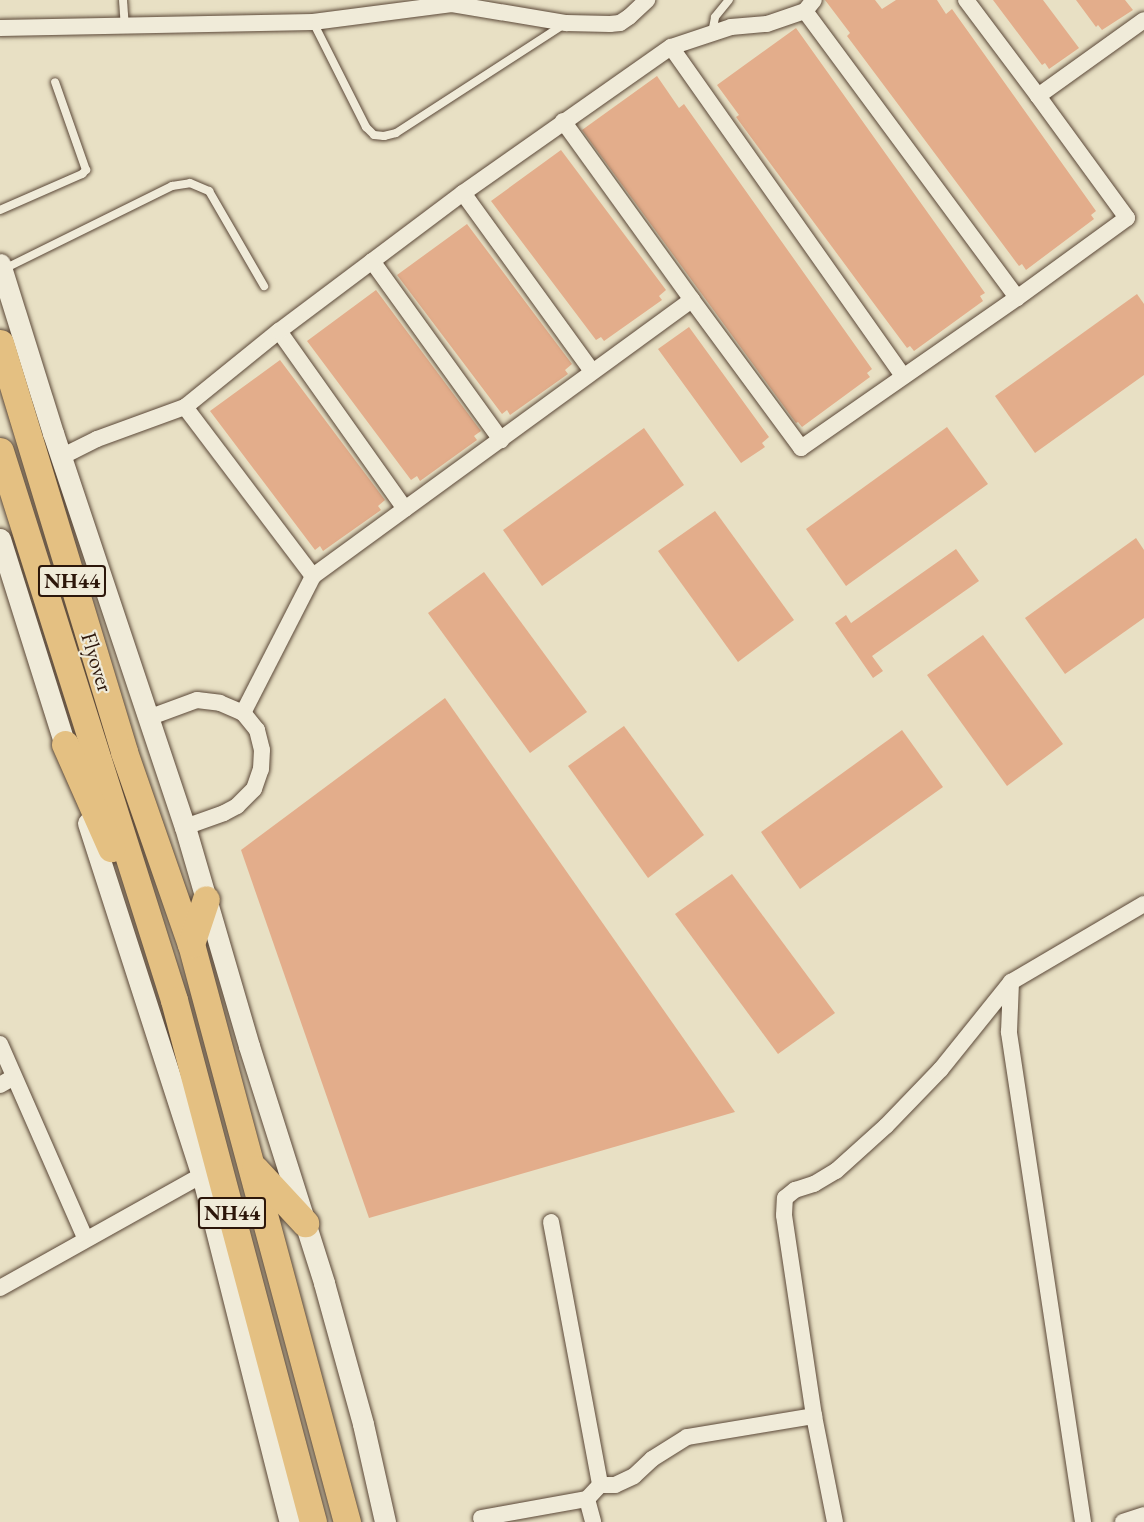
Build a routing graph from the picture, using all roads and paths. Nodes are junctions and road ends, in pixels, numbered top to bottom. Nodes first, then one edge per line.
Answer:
1 (123, 0) edge
2 (647, 0) edge
3 (729, 0) edge
4 (966, 0) edge
5 (452, 2) edge
6 (810, 6) edge
7 (1144, 20) edge
8 (313, 22) junction
9 (566, 23) junction
10 (125, 26) junction
11 (0, 28) edge
12 (712, 33) junction
13 (671, 47) junction
14 (55, 82) dead end
15 (1038, 96) junction
16 (563, 121) junction
17 (464, 193) junction
18 (0, 210) edge
19 (372, 261) junction
20 (1, 267) edge
21 (264, 286) dead end
22 (1017, 298) junction
23 (692, 300) junction
24 (279, 332) junction
25 (0, 343) edge
26 (592, 371) junction
27 (903, 376) junction
28 (185, 407) junction
29 (501, 440) junction
30 (0, 451) edge
31 (61, 457) junction
32 (405, 509) junction
33 (0, 539) edge
34 (313, 576) junction
35 (243, 713) junction
36 (148, 718) junction
37 (65, 744) junction
38 (185, 827) junction
39 (206, 899) junction
40 (1144, 904) edge
41 (144, 906) junction
42 (191, 944) junction
43 (1011, 982) junction
44 (0, 1044) edge
45 (7, 1081) edge
46 (252, 1166) junction
47 (202, 1175) junction
48 (551, 1222) dead end
49 (305, 1223) junction
50 (85, 1239) junction
51 (0, 1288) edge
52 (814, 1416) junction
53 (600, 1485) junction
54 (587, 1499) junction
55 (1144, 1515) edge
56 (481, 1518) dead end
57 (290, 1522) edge
58 (313, 1522) edge
59 (347, 1522) edge
60 (385, 1522) edge
61 (593, 1522) edge
62 (835, 1522) edge
63 (1083, 1522) edge
64 (1123, 1522) edge

1 - 10 lane
2 - 9 street
3 - 12 lane
4 - 15 street
5 - 8 street
5 - 9 street
6 - 12 street
6 - 22 street
7 - 15 street
8 - 9 lane
8 - 10 street
10 - 11 street
12 - 13 street
13 - 16 street
13 - 27 street
14 - 18 lane
15 - 22 street
16 - 17 street
16 - 23 street
17 - 19 street
17 - 26 street
19 - 24 street
19 - 29 street
20 - 21 lane
20 - 31 street
22 - 27 street
23 - 26 street
23 - 27 street
24 - 28 street
24 - 32 street
25 - 42 highway, Flyover / NH44
26 - 29 street
28 - 31 street
28 - 34 street
29 - 32 street
30 - 41 highway, Flyover / NH44
31 - 36 street
32 - 34 street
33 - 37 street
34 - 35 street
35 - 36 street
35 - 38 street
36 - 38 street
37 - 41 highway
37 - 47 street
38 - 39 street
39 - 42 highway
39 - 49 street
40 - 43 street
41 - 58 highway, NH44
42 - 46 highway, NH44
43 - 52 street
43 - 63 street
44 - 45 street
45 - 50 street
46 - 49 highway
46 - 59 highway, NH44
47 - 50 street
47 - 57 street
48 - 53 street
49 - 60 street
50 - 51 street
52 - 53 street
52 - 62 street
53 - 54 street
54 - 56 street
54 - 61 street
55 - 64 street

